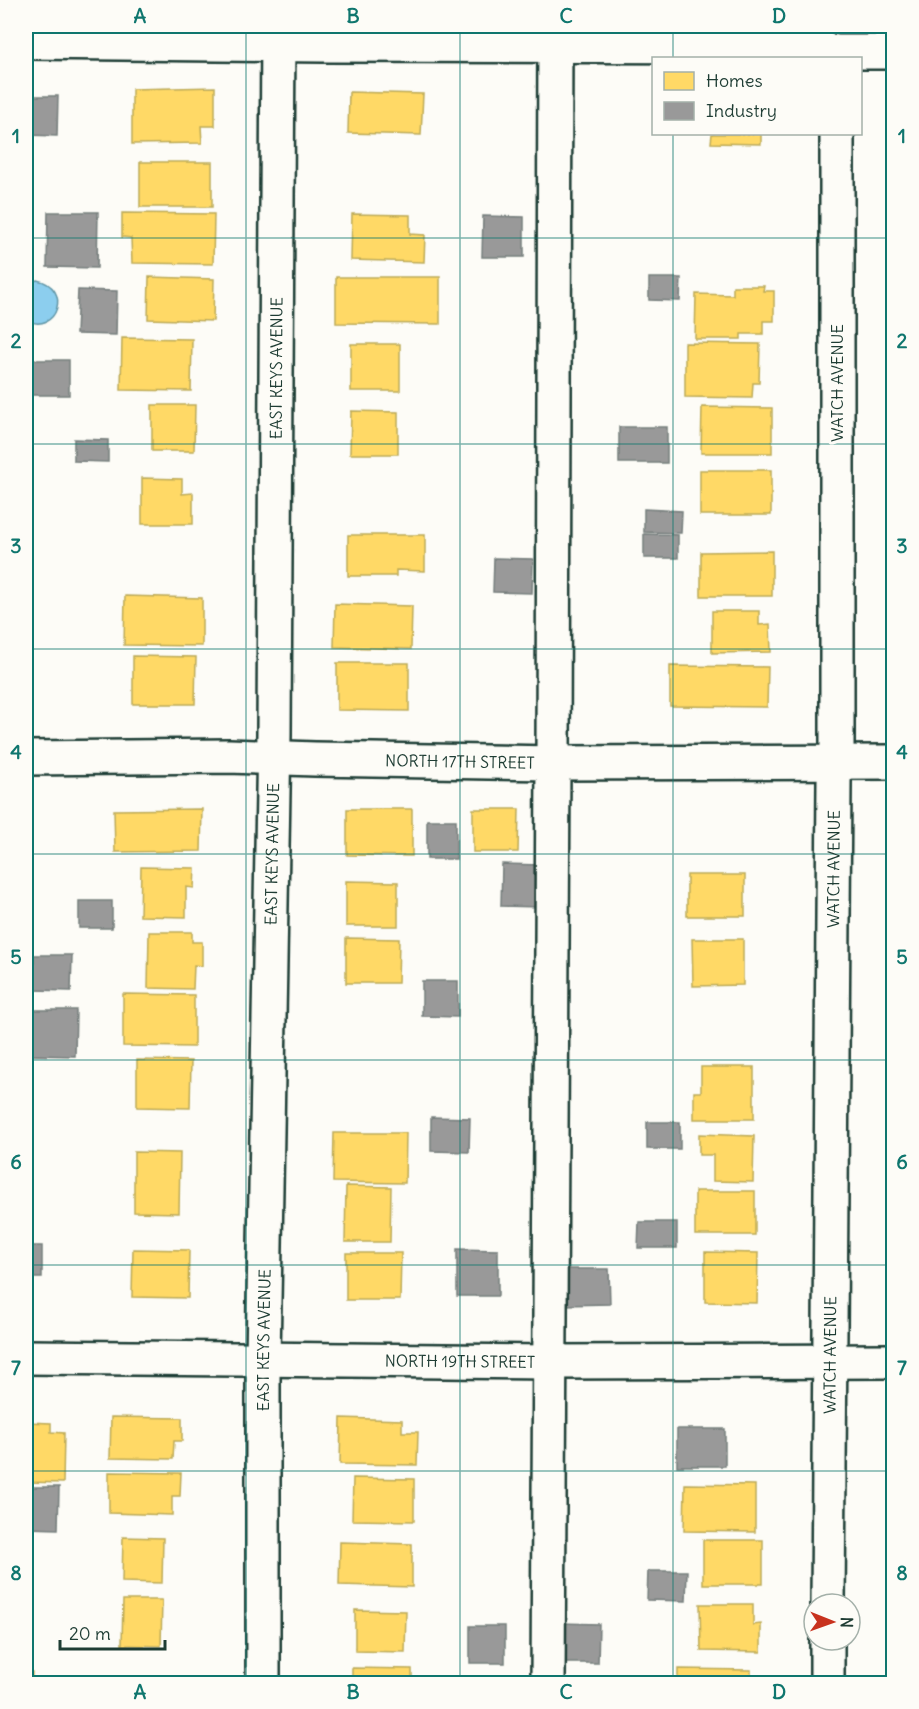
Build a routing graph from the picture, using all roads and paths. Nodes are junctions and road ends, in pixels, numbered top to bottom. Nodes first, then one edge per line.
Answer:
1 (278, 35) edge
2 (555, 36) edge
3 (26, 42) edge
4 (837, 46) edge
5 (894, 52) edge
6 (837, 135) edge
7 (26, 758) edge
8 (274, 758) junction
9 (894, 762) edge
10 (553, 763) junction
11 (835, 764) junction
12 (26, 1357) edge
13 (263, 1358) junction
14 (830, 1360) junction
15 (894, 1361) edge
16 (549, 1362) junction
17 (828, 1592) edge
18 (827, 1652) edge
19 (263, 1683) edge
20 (548, 1683) edge
21 (827, 1683) edge

1 - 2 street
1 - 3 street
1 - 8 street, EAST KEYS AVENUE
2 - 4 street
2 - 10 street
4 - 5 street
6 - 11 street, WATCH AVENUE
7 - 8 street, NORTH 17TH STREET
8 - 10 street, NORTH 17TH STREET
8 - 13 street, EAST KEYS AVENUE
9 - 11 street, NORTH 17TH STREET
10 - 11 street, NORTH 17TH STREET
10 - 16 street
11 - 14 street, WATCH AVENUE
12 - 13 street, NORTH 19TH STREET
13 - 16 street, NORTH 19TH STREET
13 - 19 street, EAST KEYS AVENUE
14 - 15 street, NORTH 19TH STREET
14 - 16 street, NORTH 19TH STREET
14 - 17 street, WATCH AVENUE
16 - 20 street
18 - 21 street

